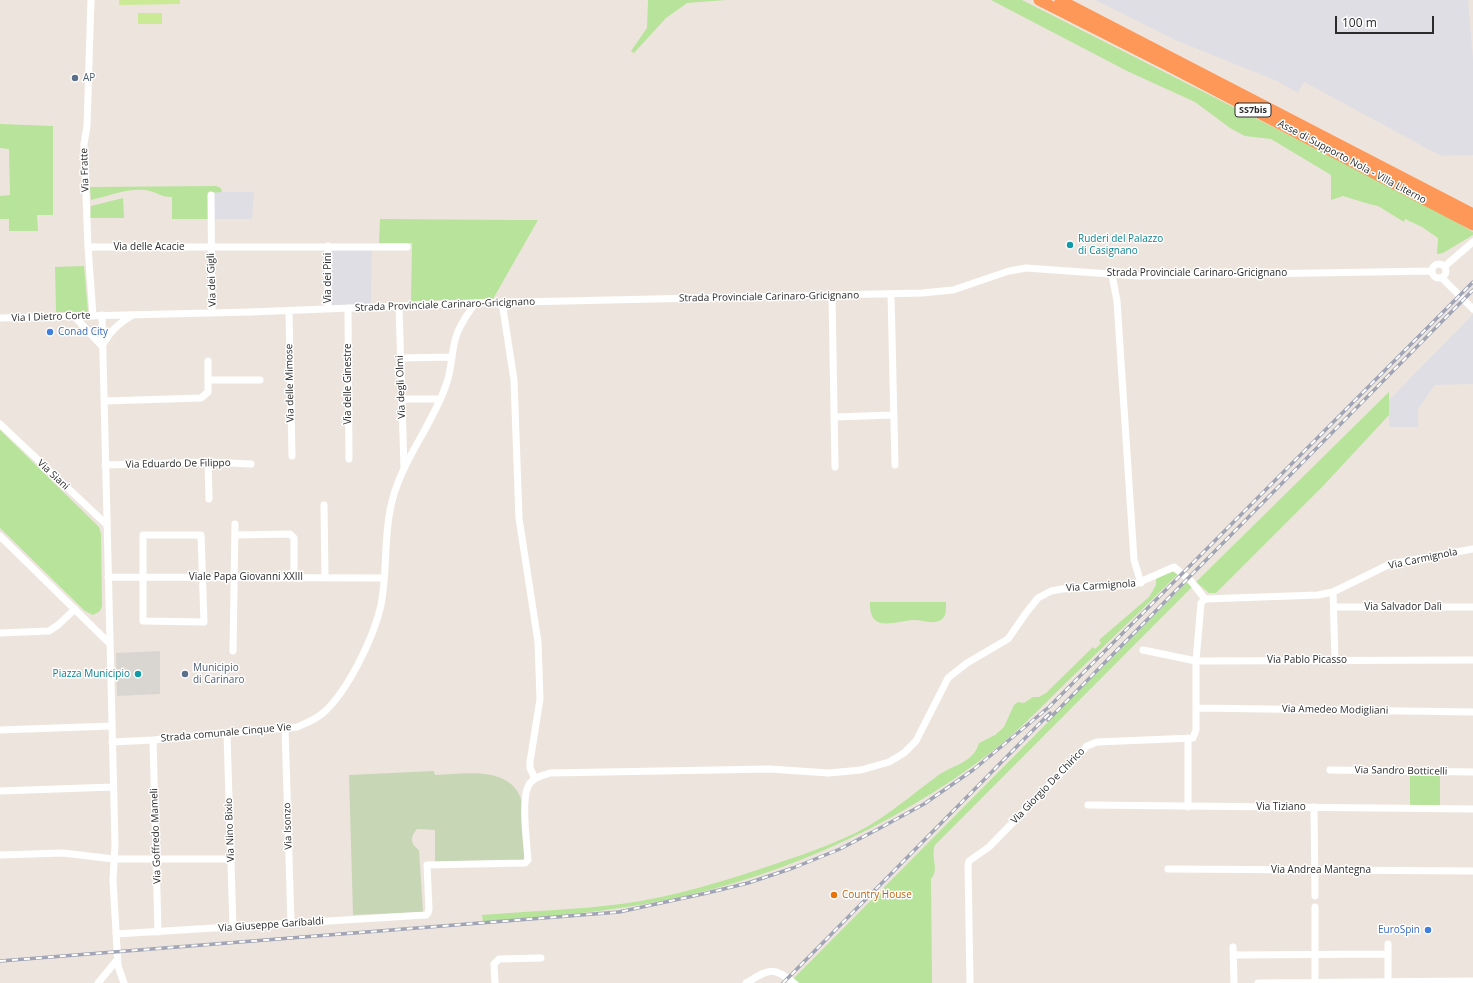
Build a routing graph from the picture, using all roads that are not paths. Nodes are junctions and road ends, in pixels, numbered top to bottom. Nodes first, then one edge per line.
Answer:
1 (91, 0) edge
2 (1039, 0) edge
3 (1060, 0) edge
4 (211, 195) dead end
5 (1471, 220) edge
6 (1473, 242) edge
7 (328, 246) junction
8 (88, 247) junction
9 (211, 247) junction
10 (408, 247) dead end
11 (1445, 266) junction
12 (1432, 271) junction
13 (1112, 275) junction
14 (1442, 278) junction
15 (891, 294) junction
16 (832, 296) junction
17 (502, 302) junction
18 (475, 303) junction
19 (399, 306) junction
20 (348, 308) junction
21 (328, 309) junction
22 (1473, 309) edge
23 (289, 311) junction
24 (212, 313) junction
25 (133, 315) junction
26 (74, 316) junction
27 (93, 316) junction
28 (102, 316) junction
29 (0, 318) edge
30 (102, 346) junction
31 (452, 357) junction
32 (400, 358) junction
33 (208, 361) dead end
34 (208, 380) junction
35 (260, 380) dead end
36 (440, 398) junction
37 (402, 399) junction
38 (104, 401) junction
39 (894, 415) junction
40 (834, 417) junction
41 (0, 424) edge
42 (292, 456) dead end
43 (349, 459) dead end
44 (208, 462) junction
45 (252, 464) dead end
46 (105, 465) junction
47 (896, 466) dead end
48 (835, 467) dead end
49 (404, 468) junction
50 (209, 499) dead end
51 (324, 505) dead end
52 (235, 524) dead end
53 (107, 526) junction
54 (235, 535) junction
55 (0, 536) edge
56 (1473, 549) edge
57 (108, 577) junction
58 (144, 577) junction
59 (203, 577) junction
60 (234, 577) junction
61 (294, 578) junction
62 (325, 578) junction
63 (383, 578) junction
64 (1141, 583) junction
65 (1333, 592) junction
66 (1205, 600) junction
67 (1334, 607) junction
68 (1473, 607) edge
69 (75, 608) junction
70 (0, 633) edge
71 (109, 642) junction
72 (1143, 650) dead end
73 (233, 651) dead end
74 (1334, 660) junction
75 (1473, 660) edge
76 (1196, 661) junction
77 (1197, 708) junction
78 (1473, 712) edge
79 (111, 726) junction
80 (285, 728) junction
81 (0, 730) edge
82 (227, 734) junction
83 (1188, 738) junction
84 (153, 740) junction
85 (112, 742) junction
86 (1330, 770) dead end
87 (1473, 772) edge
88 (535, 779) junction
89 (113, 787) junction
90 (0, 791) edge
91 (1088, 806) dead end
92 (1188, 807) junction
93 (1314, 807) junction
94 (1473, 809) edge
95 (0, 855) edge
96 (114, 859) junction
97 (156, 859) junction
98 (231, 859) junction
99 (1168, 869) dead end
100 (1315, 869) junction
101 (1473, 871) edge
102 (1315, 896) dead end
103 (1315, 907) dead end
104 (291, 923) junction
105 (233, 927) junction
106 (158, 932) junction
107 (116, 934) junction
108 (1388, 944) dead end
109 (1233, 948) dead end
110 (1388, 954) junction
111 (1234, 955) junction
112 (1315, 955) junction
113 (541, 958) dead end
114 (117, 960) junction
115 (1388, 981) junction
116 (1473, 981) edge
117 (1315, 982) junction
118 (1352, 982) edge
119 (1406, 982) edge
120 (1444, 982) edge
121 (98, 983) edge
122 (124, 983) edge
123 (495, 983) edge
124 (746, 983) edge
125 (794, 983) edge
126 (970, 983) edge
127 (1234, 983) edge
128 (1258, 983) edge

1 - 8 street, Via Fratte
2 - 5 highway, Asse di Supporto Nola - Villa Literno / SS7bis
3 - 5 highway, Asse di Supporto Nola - Villa Literno / SS7bis
4 - 9 street, Via dei Gigli
6 - 11 street
7 - 9 street, Via delle Acacie
7 - 10 street, Via delle Acacie
7 - 21 street, Via dei Pini
8 - 9 street, Via delle Acacie
8 - 27 street, Via Fratte
9 - 24 street, Via dei Gigli
11 - 12 street
11 - 14 street
12 - 13 street, Strada Provinciale Carinaro-Gricignano
12 - 14 street
13 - 15 street, Strada Provinciale Carinaro-Gricignano
13 - 64 street
14 - 22 street
15 - 16 street, Strada Provinciale Carinaro-Gricignano
15 - 39 street
16 - 17 street, Strada Provinciale Carinaro-Gricignano
16 - 40 street
17 - 18 street, Strada Provinciale Carinaro-Gricignano
17 - 88 street
18 - 19 street, Strada Provinciale Carinaro-Gricignano
18 - 31 street, Strada comunale Cinque Vie
19 - 20 street, Strada Provinciale Carinaro-Gricignano
19 - 32 street, Via degli Olmi
20 - 21 street, Strada Provinciale Carinaro-Gricignano
20 - 43 street, Via delle Ginestre
21 - 23 street, Strada Provinciale Carinaro-Gricignano
23 - 24 street, Strada Provinciale Carinaro-Gricignano
23 - 42 street, Via delle Mimose
24 - 25 street, Strada Provinciale Carinaro-Gricignano
25 - 28 street, Strada Provinciale Carinaro-Gricignano
25 - 30 street
26 - 27 street, Via I Dietro Corte
26 - 29 street, Via I Dietro Corte
26 - 30 street
27 - 28 street, Via I Dietro Corte
28 - 30 street
30 - 38 street
31 - 32 street
31 - 36 street, Strada comunale Cinque Vie
32 - 37 street, Via degli Olmi
33 - 34 street
34 - 35 street
34 - 38 street
36 - 37 street
36 - 49 street, Strada comunale Cinque Vie
37 - 49 street, Via degli Olmi
38 - 46 street
39 - 40 street
39 - 47 street
40 - 48 street
41 - 53 street, Via Siani
44 - 45 street, Via Eduardo De Filippo
44 - 46 street, Via Eduardo De Filippo
44 - 50 street
46 - 53 street
49 - 63 street, Strada comunale Cinque Vie
51 - 62 street
52 - 54 street
53 - 57 street
54 - 60 street
54 - 61 street
55 - 69 street
56 - 65 street, Via Carmignola
57 - 58 street, Viale Papa Giovanni XXIII
57 - 71 street
58 - 59 street, Viale Papa Giovanni XXIII
58 - 59 street
58 - 59 street
59 - 60 street, Viale Papa Giovanni XXIII
60 - 61 street, Viale Papa Giovanni XXIII
60 - 73 street
61 - 62 street, Viale Papa Giovanni XXIII
62 - 63 street, Viale Papa Giovanni XXIII
63 - 80 street, Strada comunale Cinque Vie
64 - 66 street, Via Carmignola
64 - 88 street, Via Carmignola
65 - 66 street, Via Carmignola
65 - 67 street
66 - 76 street
67 - 68 street, Via Salvador Dalì
67 - 74 street
69 - 70 street
69 - 71 street
71 - 79 street
72 - 76 street, Via Pablo Picasso
74 - 75 street, Via Pablo Picasso
74 - 76 street, Via Pablo Picasso
76 - 77 street
77 - 78 street, Via Amedeo Modigliani
77 - 83 street
79 - 81 street
79 - 85 street
80 - 82 street, Strada comunale Cinque Vie
80 - 104 street, Via Isonzo
82 - 84 street, Strada comunale Cinque Vie
82 - 98 street, Via Nino Bixio
83 - 92 street
83 - 126 street, Via Giorgio De Chirico
84 - 85 street, Strada comunale Cinque Vie
84 - 97 street, Via Goffredo Mameli
85 - 89 street
86 - 87 street, Via Sandro Botticelli
88 - 104 street, Via Giuseppe Garibaldi
89 - 90 street
89 - 96 street
91 - 92 street, Via Tiziano
92 - 93 street, Via Tiziano
93 - 94 street, Via Tiziano
93 - 100 street
95 - 96 street
96 - 97 street
96 - 107 street
97 - 98 street
97 - 106 street, Via Goffredo Mameli
98 - 105 street, Via Nino Bixio
99 - 100 street, Via Andrea Mantegna
100 - 101 street, Via Andrea Mantegna
100 - 102 street
103 - 112 street
104 - 105 street, Via Giuseppe Garibaldi
105 - 106 street, Via Giuseppe Garibaldi
106 - 107 street, Via Giuseppe Garibaldi
107 - 114 street
108 - 110 street
109 - 111 street
110 - 112 street
110 - 115 street
111 - 112 street
111 - 127 street
112 - 117 street
113 - 123 street
114 - 121 street
114 - 122 street
115 - 118 street
115 - 119 street
116 - 120 street
117 - 118 street
117 - 128 street
119 - 120 street
124 - 125 street

